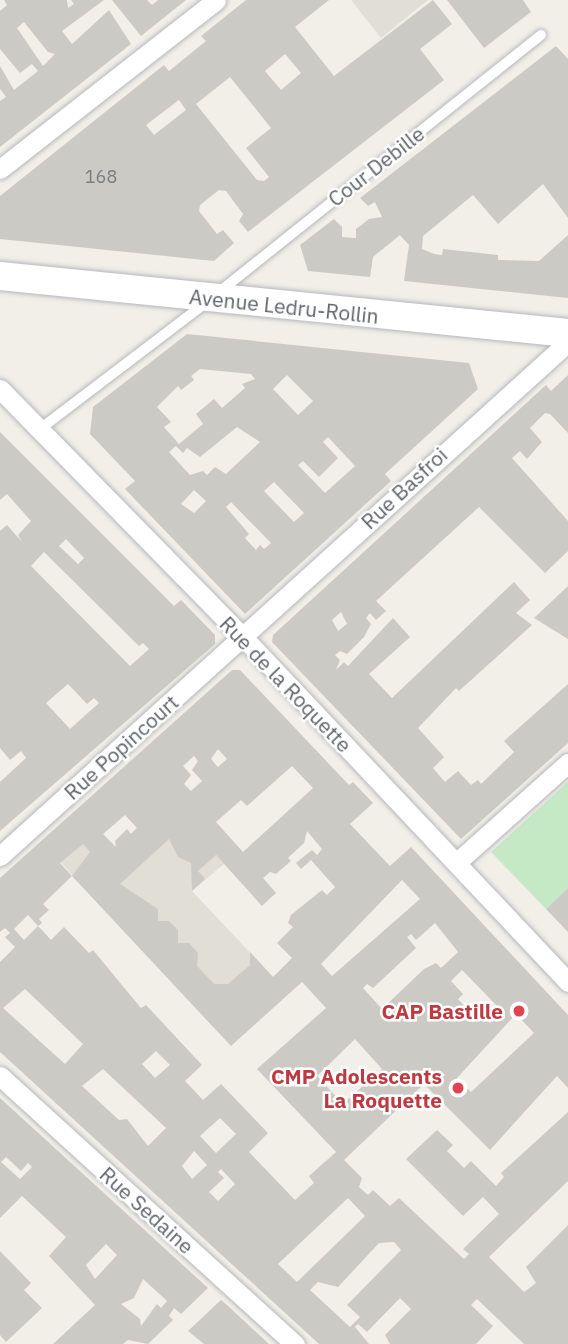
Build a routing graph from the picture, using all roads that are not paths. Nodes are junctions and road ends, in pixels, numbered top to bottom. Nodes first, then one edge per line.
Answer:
1 (216, 0) edge
2 (541, 35) dead end
3 (0, 169) edge
4 (0, 276) edge
5 (212, 298) junction
6 (568, 333) edge
7 (568, 342) edge
8 (0, 389) edge
9 (40, 429) junction
10 (243, 637) junction
11 (568, 763) edge
12 (0, 856) edge
13 (456, 863) junction
14 (568, 982) edge
15 (3, 1084) edge
16 (295, 1344) edge

1 - 3 street
2 - 5 lane, Cour Debille
4 - 5 main road, Avenue Ledru-Rollin
5 - 6 main road, Avenue Ledru-Rollin
5 - 9 lane, Cour Debille
7 - 10 street, Rue Basfroi
8 - 9 street, Rue de la Roquette
9 - 10 street, Rue de la Roquette
10 - 12 street, Rue Popincourt
10 - 13 street, Rue de la Roquette
11 - 13 street
13 - 14 street, Rue de la Roquette
15 - 16 street, Rue Sedaine

